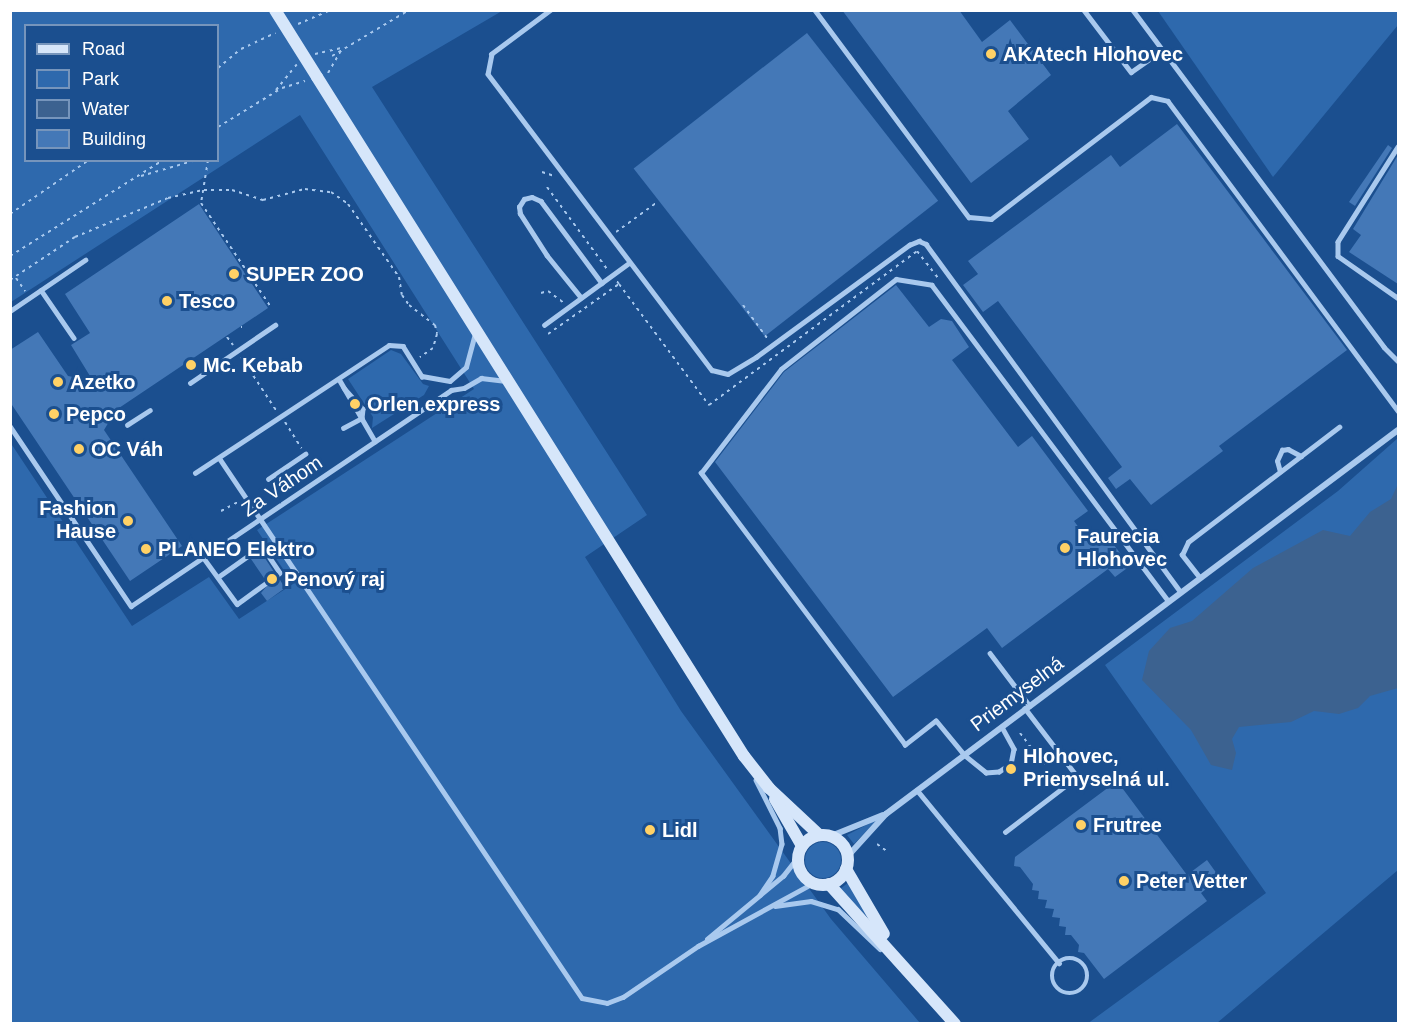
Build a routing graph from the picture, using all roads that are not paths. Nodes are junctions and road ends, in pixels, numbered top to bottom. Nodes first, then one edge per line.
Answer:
1 (275, 10) edge
2 (551, 10) edge
3 (815, 10) edge
4 (1084, 10) edge
5 (1133, 10) edge
6 (1163, 50) junction
7 (1398, 147) edge
8 (85, 260) dead end
9 (629, 264) junction
10 (602, 283) junction
11 (41, 290) junction
12 (1398, 297) edge
13 (581, 298) junction
14 (10, 311) edge
15 (275, 325) dead end
16 (544, 325) dead end
17 (476, 330) junction
18 (74, 338) dead end
19 (1398, 362) edge
20 (339, 379) junction
21 (450, 381) junction
22 (509, 381) junction
23 (190, 383) dead end
24 (344, 388) junction
25 (451, 390) junction
26 (150, 410) dead end
27 (1398, 411) edge
28 (362, 418) junction
29 (10, 426) edge
30 (127, 426) dead end
31 (1339, 427) dead end
32 (343, 428) dead end
33 (1398, 430) edge
34 (375, 441) junction
35 (305, 454) road end
36 (1301, 456) junction
37 (220, 459) junction
38 (1280, 472) junction
39 (195, 473) dead end
40 (268, 479) dead end
41 (260, 519) junction
42 (203, 557) junction
43 (277, 576) dead end
44 (218, 577) junction
45 (1199, 577) junction
46 (267, 582) dead end
47 (1180, 591) junction
48 (1168, 600) junction
49 (990, 653) dead end
50 (1027, 708) junction
51 (1002, 727) junction
52 (964, 755) junction
53 (744, 756) junction
54 (769, 788) junction
55 (917, 790) junction
56 (886, 814) junction
57 (1005, 832) dead end
58 (825, 836) junction
59 (800, 852) junction
60 (847, 863) junction
61 (813, 883) junction
62 (829, 884) junction
63 (760, 895) junction
64 (764, 909) junction
65 (698, 946) junction
66 (893, 950) junction
67 (1059, 963) junction
68 (912, 973) junction
69 (955, 1023) edge

1 - 17 main road, bridge
2 - 9 lane
3 - 27 lane
4 - 6 lane
5 - 6 lane
6 - 19 lane
7 - 12 lane
8 - 11 lane
9 - 10 lane
9 - 47 lane
10 - 13 lane
10 - 13 lane
11 - 14 lane
11 - 18 lane
13 - 16 lane
15 - 23 lane
17 - 21 lane
17 - 22 main road
20 - 21 lane
20 - 24 lane
20 - 37 lane
21 - 25 lane
22 - 25 lane, Za Váhom
22 - 53 main road
24 - 28 lane
24 - 28 lane
25 - 34 lane, Za Váhom
26 - 30 lane
28 - 32 lane
28 - 34 lane
29 - 42 lane, Za Váhom
31 - 36 lane
33 - 45 street, Priemyselná
34 - 41 lane, Za Váhom
35 - 40 lane
36 - 38 lane
36 - 38 lane
37 - 39 lane
37 - 41 lane
38 - 45 lane
41 - 42 lane, Za Váhom
41 - 65 lane
42 - 44 lane
43 - 44 lane
44 - 46 lane
45 - 47 street, Priemyselná
47 - 48 street, Priemyselná
48 - 50 street, Priemyselná
48 - 52 lane
49 - 50 lane
50 - 51 street, Priemyselná
50 - 57 lane
51 - 52 street, Priemyselná
51 - 52 lane
52 - 55 street, Priemyselná
53 - 54 main road
53 - 63 lane
54 - 58 main road
54 - 59 main road
55 - 56 street, Priemyselná
55 - 67 lane
56 - 58 street, Priemyselná
56 - 60 street, Priemyselná
58 - 59 main road
58 - 60 main road
59 - 61 main road
59 - 63 lane
60 - 62 main road
60 - 66 main road
61 - 62 main road
61 - 64 lane
62 - 66 main road
63 - 65 lane
64 - 65 lane
64 - 68 lane
66 - 68 main road
67 - 67 lane
68 - 69 main road

